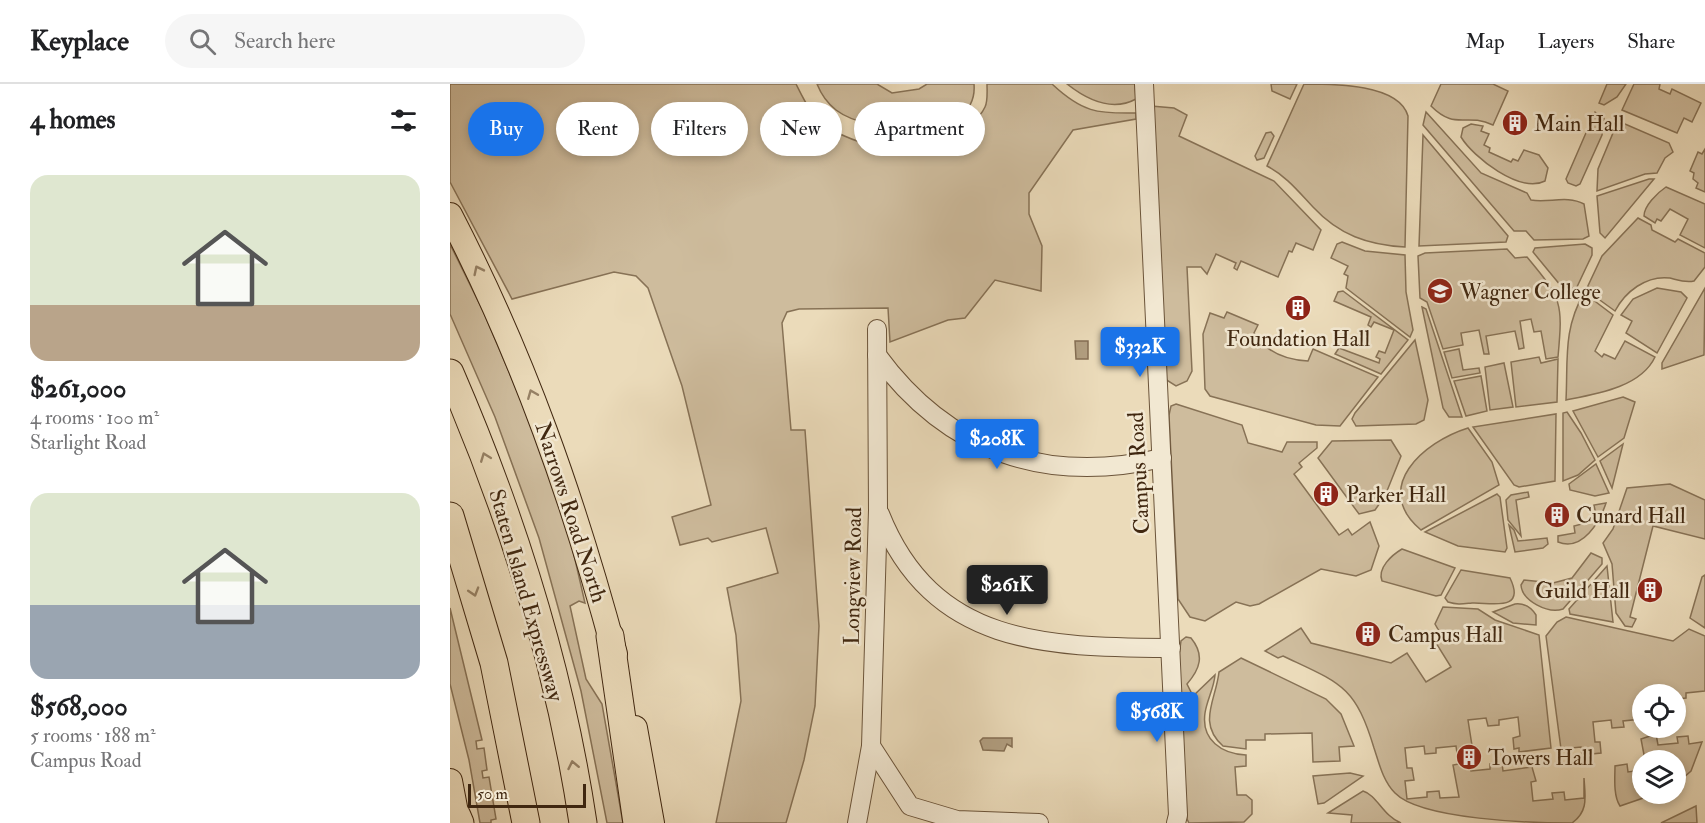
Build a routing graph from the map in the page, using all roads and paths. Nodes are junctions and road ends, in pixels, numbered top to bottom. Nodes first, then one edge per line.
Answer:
1 (1144, 84) edge
2 (450, 215) edge
3 (877, 329) dead end
4 (877, 355) junction
5 (450, 373) edge
6 (1162, 458) junction
7 (878, 510) junction
8 (450, 516) edge
9 (610, 636) junction
10 (1171, 648) junction
11 (871, 746) junction
12 (450, 781) edge
13 (910, 806) junction
14 (459, 821) edge
15 (526, 823) edge
16 (583, 823) edge
17 (637, 823) edge
18 (652, 823) edge
19 (857, 823) edge
20 (921, 823) edge
21 (1039, 823) edge
22 (1176, 823) edge

1 - 6 street, Campus Road
9 -> 2 main road, Narrows Road North
3 - 4 street, Longview Road
4 - 6 street
4 - 7 street, Longview Road
16 -> 5 highway, Staten Island Expressway
6 - 10 street, Campus Road
7 - 10 street
7 - 11 street, Longview Road
8 -> 15 highway
9 - 17 highway
9 - 18 main road, Narrows Road North
10 - 22 street, Campus Road
11 - 13 street
11 - 19 street, Longview Road
12 - 14 main road
13 - 20 street
13 - 21 street

